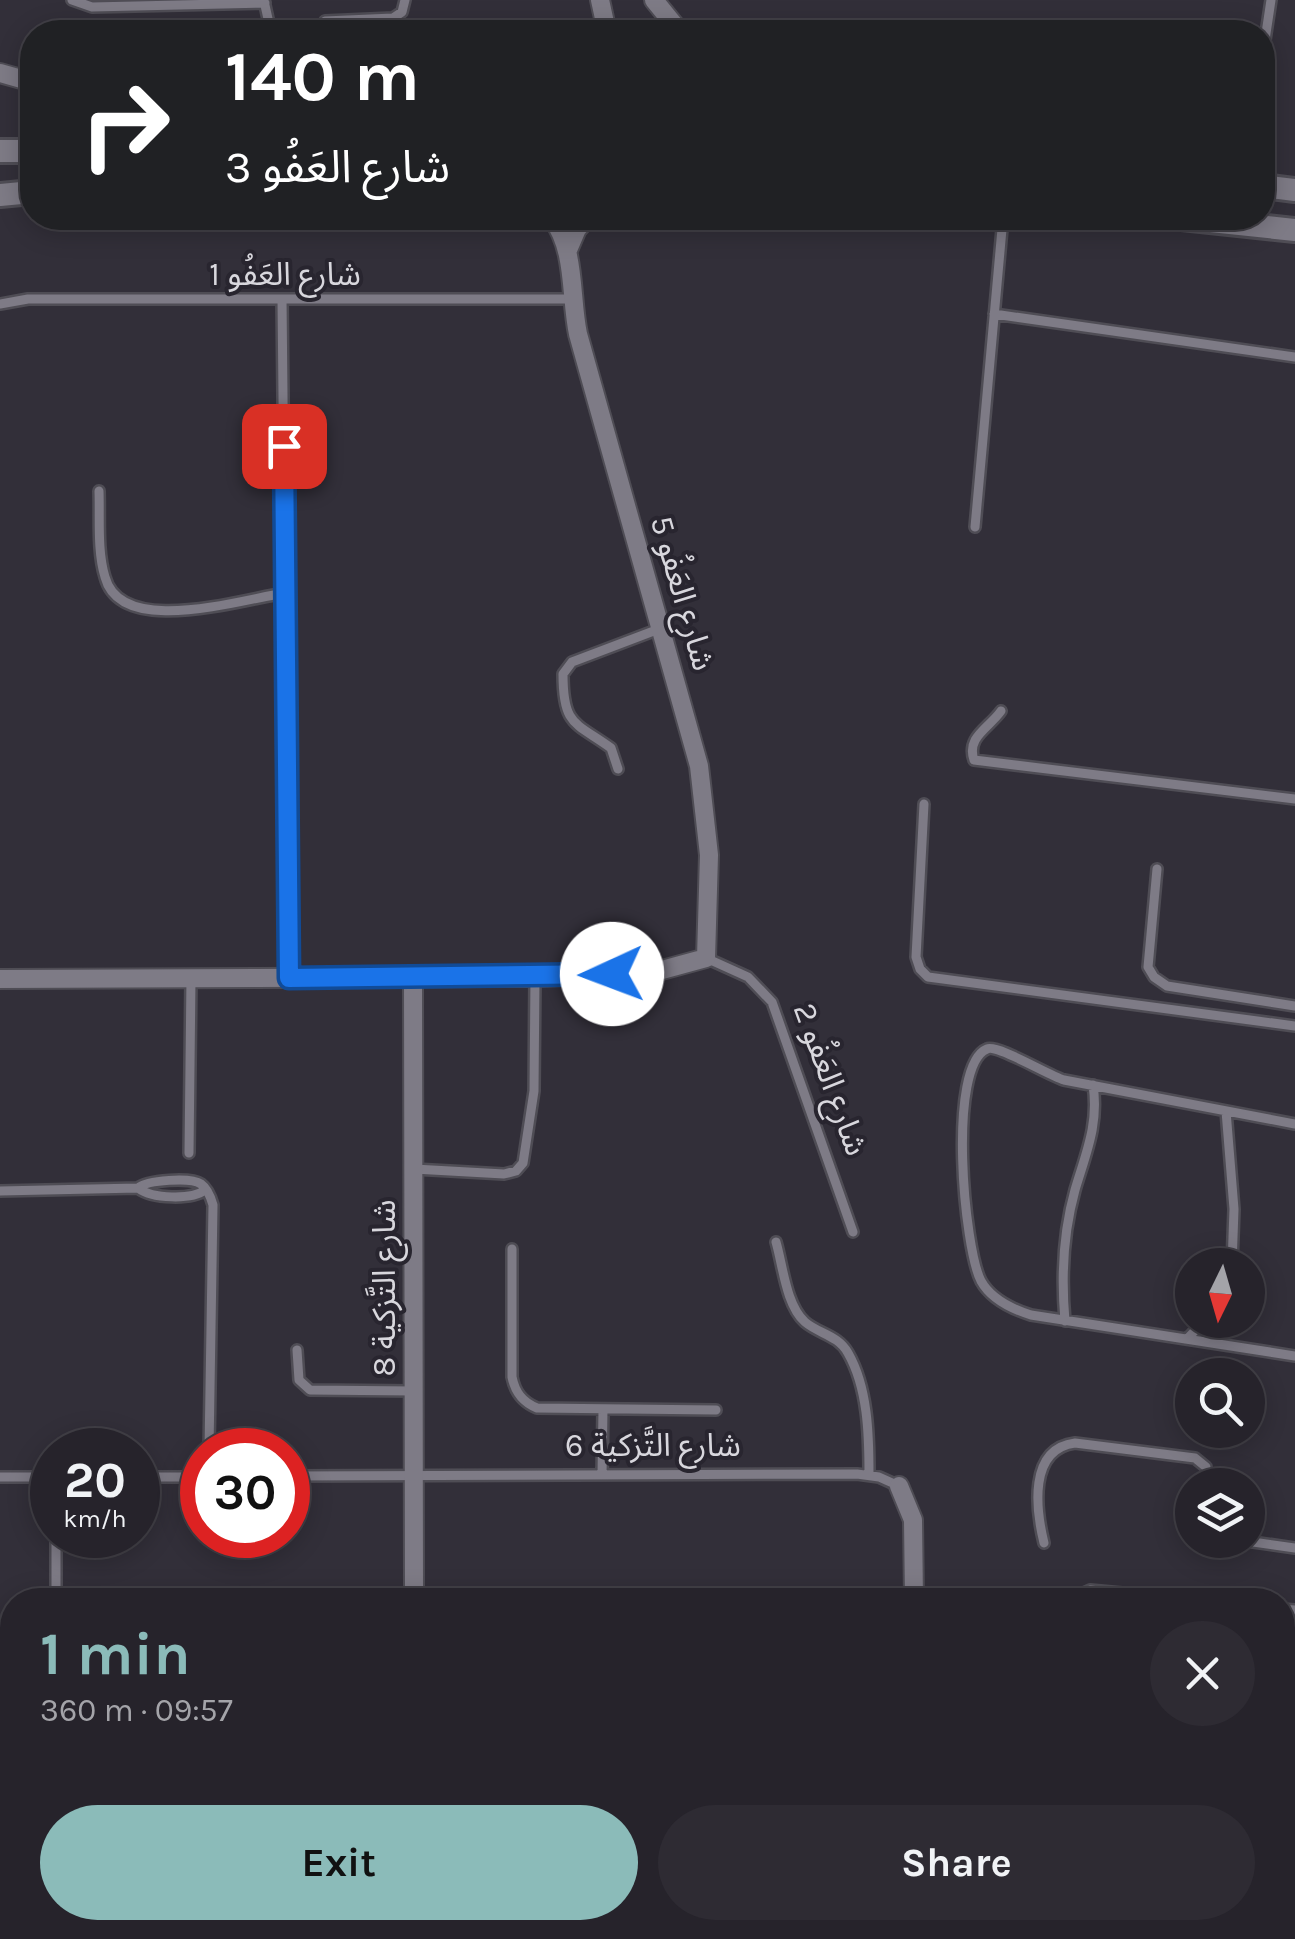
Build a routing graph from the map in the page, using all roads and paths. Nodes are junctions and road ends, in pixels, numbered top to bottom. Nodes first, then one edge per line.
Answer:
1 (72, 0) edge
2 (405, 0) edge
3 (654, 0) edge
4 (264, 2) edge
5 (379, 18) joint
6 (343, 20) edge
7 (670, 20) edge
8 (558, 230) edge
9 (576, 230) edge
10 (1003, 230) edge
11 (568, 250) junction
12 (282, 299) junction
13 (571, 299) junction
14 (0, 304) edge
15 (994, 314) junction
16 (1295, 356) edge
17 (99, 491) dead end
18 (975, 527) dead end
19 (285, 593) junction
20 (662, 628) junction
21 (1000, 712) dead end
22 (618, 769) dead end
23 (1295, 798) edge
24 (924, 804) dead end
25 (1157, 869) dead end
26 (706, 958) junction
27 (536, 976) junction
28 (413, 977) junction
29 (191, 978) junction
30 (289, 978) junction
31 (0, 979) edge
32 (1295, 1006) edge
33 (1295, 1026) edge
34 (1093, 1085) junction
35 (1226, 1111) junction
36 (1295, 1124) edge
37 (188, 1153) dead end
38 (414, 1169) junction
39 (0, 1191) edge
40 (853, 1232) dead end
41 (776, 1242) dead end
42 (1233, 1248) edge
43 (512, 1249) dead end
44 (1066, 1320) junction
45 (1187, 1339) joint
46 (296, 1350) dead end
47 (1295, 1356) edge
48 (414, 1391) junction
49 (604, 1409) junction
50 (716, 1410) dead end
51 (209, 1428) edge
52 (1206, 1468) edge
53 (868, 1474) junction
54 (602, 1475) junction
55 (310, 1476) edge
56 (414, 1476) junction
57 (30, 1477) edge
58 (0, 1478) edge
59 (899, 1486) joint
60 (1044, 1543) dead end
61 (1265, 1544) edge
62 (1295, 1548) edge
63 (56, 1558) edge
64 (56, 1588) edge
65 (414, 1588) edge
66 (914, 1588) edge

1 - 4 lane
2 - 5 lane
3 - 7 street
5 - 6 lane
8 - 11 street, شارع العَفُو 5
9 - 11 street
10 - 15 lane
11 - 13 street, شارع العَفُو 5
12 - 13 lane, شارع العَفُو 1
12 - 14 lane, شارع العَفُو 1
12 - 19 lane
13 - 20 street, شارع العَفُو 5
15 - 16 lane
15 - 18 lane
17 - 19 lane
19 - 30 lane
20 - 22 lane
20 - 26 street, شارع العَفُو 5
21 - 23 lane
24 - 33 lane
25 - 32 lane
26 - 27 street
26 - 40 lane, شارع العَفُو 2
27 - 28 street
27 - 38 lane
28 - 30 street
28 - 38 street, شارع التَّزكية 8
29 - 30 street
29 - 31 street
29 - 37 lane
34 - 35 lane
34 - 44 lane
34 - 44 lane
35 - 36 lane
35 - 42 lane
38 - 48 street, شارع التَّزكية 8
39 - 51 lane
41 - 53 lane
43 - 49 lane
44 - 45 lane
45 - 47 lane
46 - 48 lane
48 - 56 street, شارع التَّزكية 8
49 - 50 lane
49 - 54 lane
52 - 60 lane
53 - 54 lane, شارع التَّزكية 6
53 - 59 lane, شارع التَّزكية 6
54 - 56 lane, شارع التَّزكية 6
55 - 56 lane, شارع التَّزكية 6
56 - 65 street, شارع التَّزكية 8
57 - 58 lane
59 - 66 street, شارع التَّزكية 6
61 - 62 lane
63 - 64 lane

